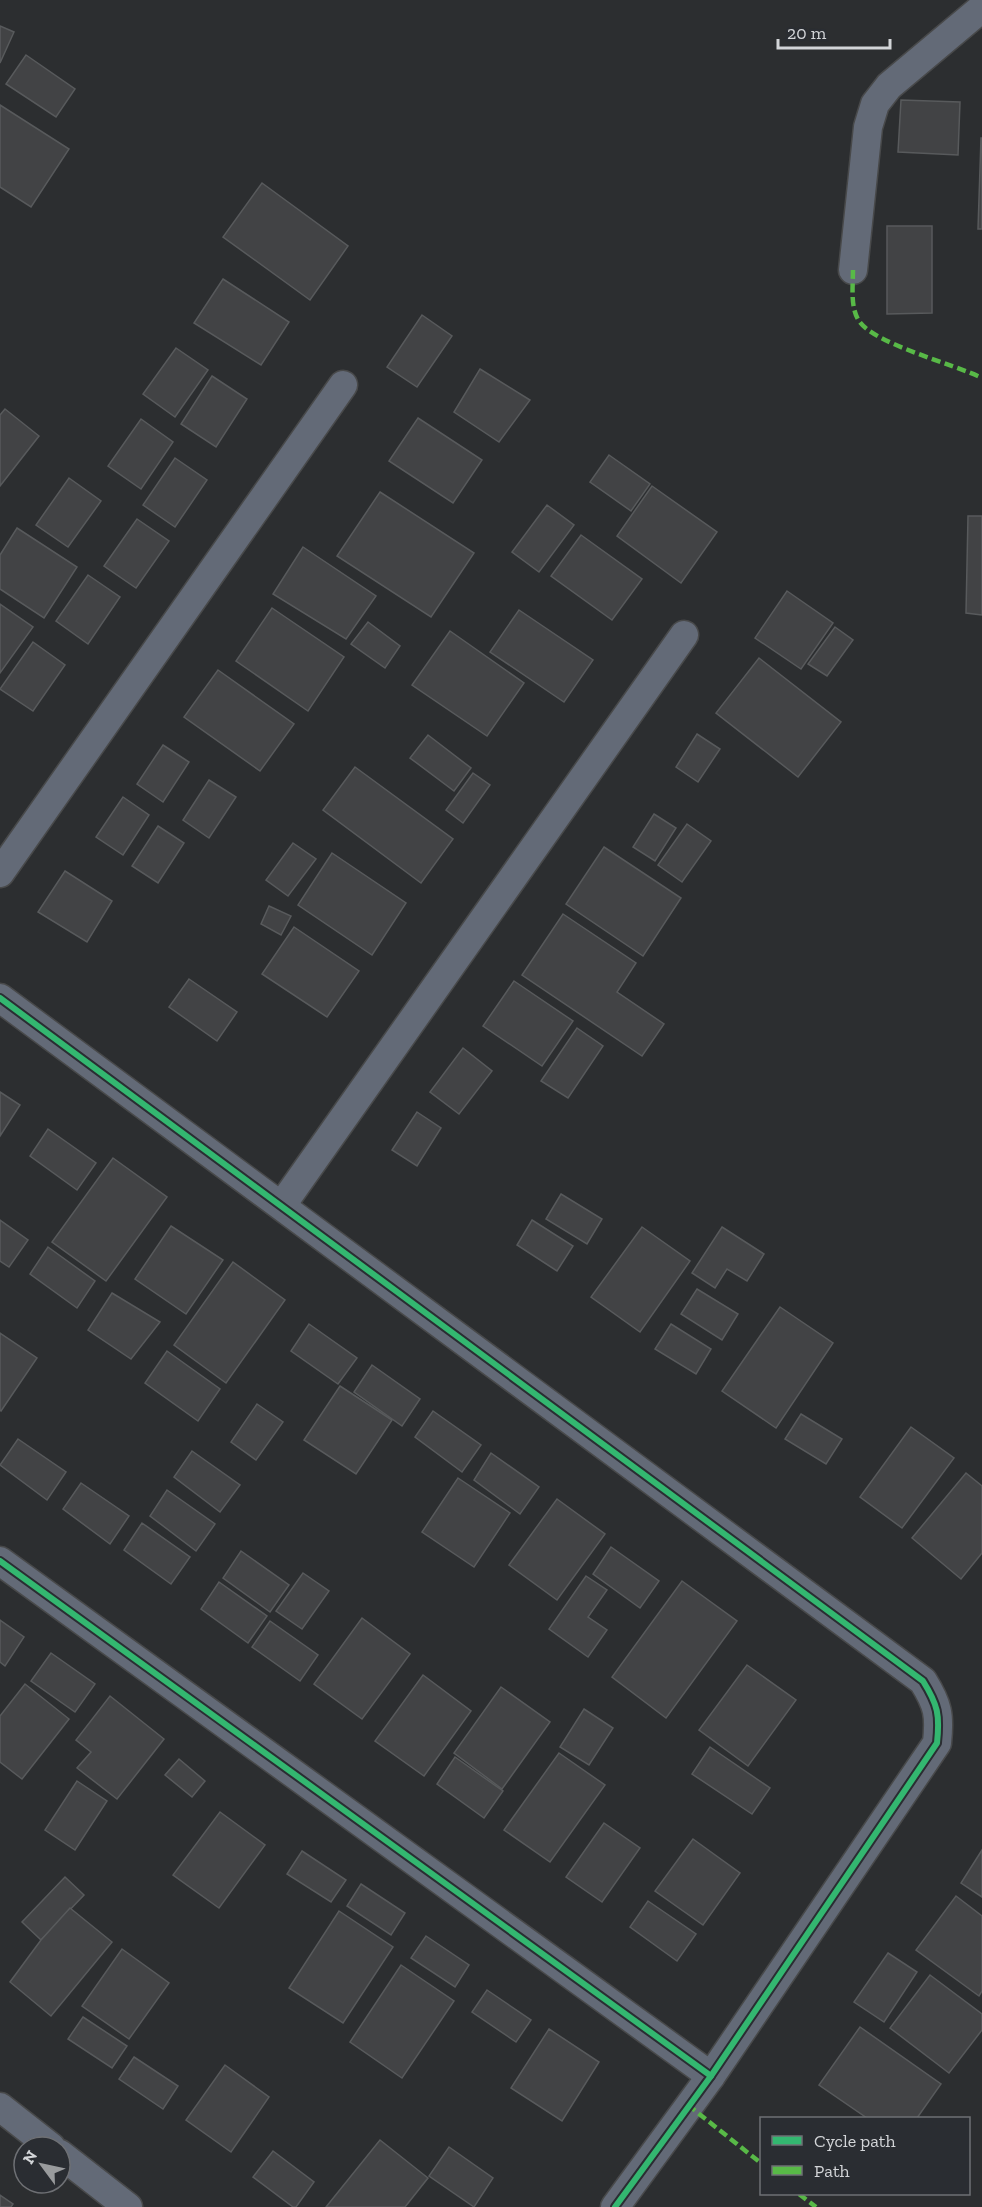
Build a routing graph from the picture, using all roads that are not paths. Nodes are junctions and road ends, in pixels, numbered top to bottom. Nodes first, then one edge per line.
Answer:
1 (982, 8) edge
2 (853, 270) dead end
3 (342, 385) dead end
4 (684, 634) dead end
5 (0, 873) edge
6 (0, 998) edge
7 (282, 1205) junction
8 (0, 1561) edge
9 (711, 2076) junction
10 (0, 2107) edge
11 (36, 2135) edge
12 (72, 2163) edge
13 (128, 2207) edge
14 (615, 2207) edge

1 - 2 street
3 - 5 street
4 - 7 street
6 - 7 street
7 - 9 street
8 - 9 street
9 - 14 street
10 - 11 street
12 - 13 street

